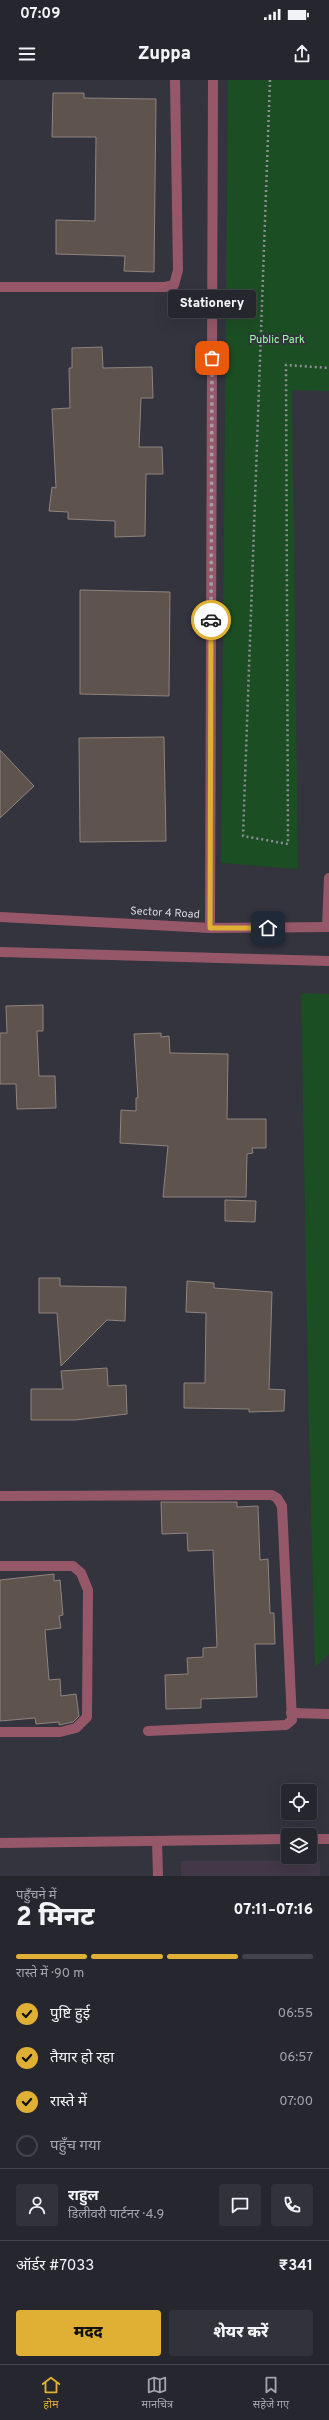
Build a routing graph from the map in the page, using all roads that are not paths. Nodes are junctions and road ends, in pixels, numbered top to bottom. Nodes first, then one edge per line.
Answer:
1 (175, 80) edge
2 (214, 80) edge
3 (0, 288) edge
4 (329, 878) edge
5 (0, 917) edge
6 (328, 927) edge
7 (210, 928) junction
8 (0, 952) edge
9 (329, 961) edge
10 (0, 1496) edge
11 (0, 1566) edge
12 (291, 1713) junction
13 (329, 1714) edge
14 (148, 1730) dead end
15 (0, 1732) edge
16 (317, 1839) edge
17 (329, 1839) edge
18 (281, 1840) edge
19 (157, 1841) junction
20 (0, 1843) edge
21 (158, 1876) edge

1 - 3 street
2 - 7 street
4 - 6 street
5 - 7 street, Sector 4 Road
6 - 7 street, Sector 4 Road
8 - 9 street
10 - 12 street
11 - 15 street
12 - 13 street
12 - 14 street
16 - 17 street
18 - 19 street
19 - 20 street
19 - 21 street

